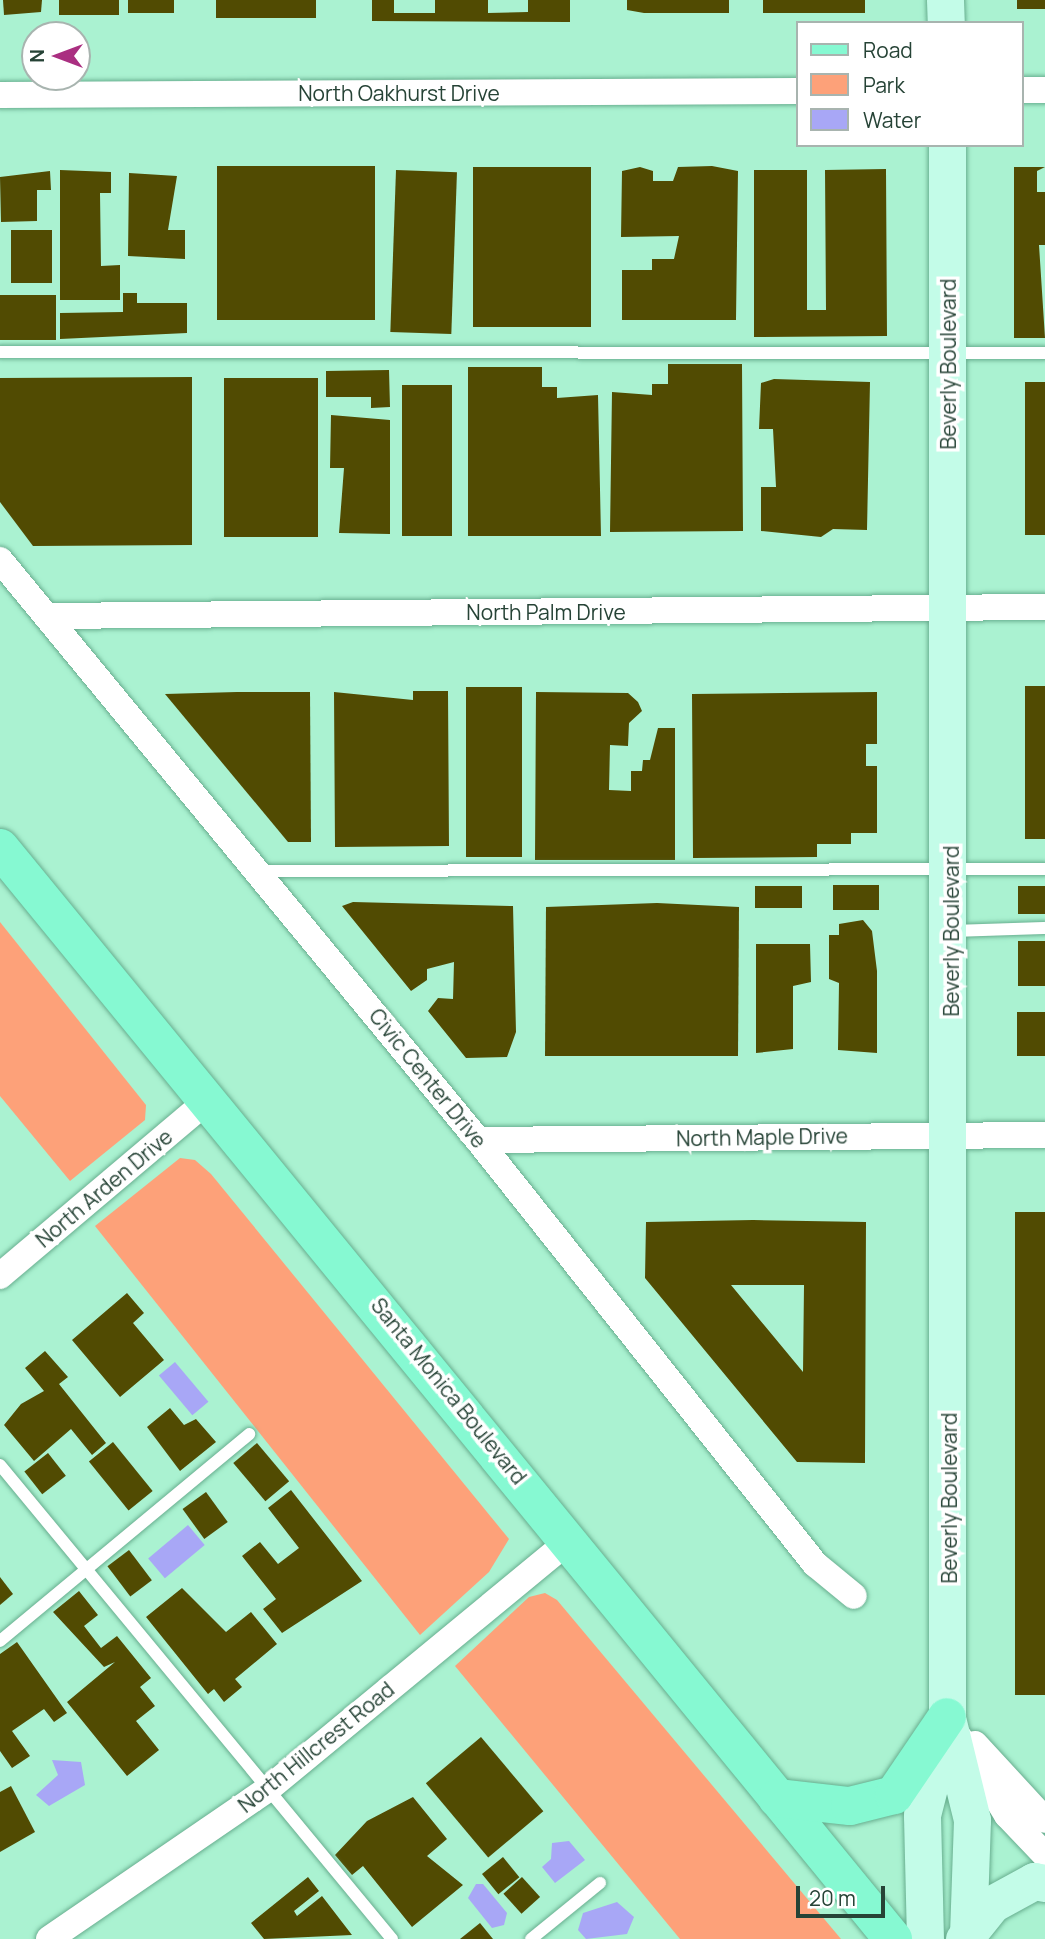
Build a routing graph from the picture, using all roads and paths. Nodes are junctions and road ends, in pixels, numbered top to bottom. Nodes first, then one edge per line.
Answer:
1 (945, 0) edge
2 (946, 21) edge
3 (1024, 90) edge
4 (1045, 90) edge
5 (796, 91) edge
6 (0, 95) edge
7 (947, 147) edge
8 (0, 352) edge
9 (1045, 353) edge
10 (948, 354) junction
11 (0, 560) edge
12 (1045, 607) edge
13 (948, 608) junction
14 (47, 616) junction
15 (0, 848) edge
16 (951, 869) junction
17 (1045, 869) edge
18 (258, 872) junction
19 (1045, 928) edge
20 (951, 931) junction
21 (208, 1100) junction
22 (950, 1134) junction
23 (1045, 1135) edge
24 (478, 1140) junction
25 (0, 1276) edge
26 (249, 1434) dead end
27 (0, 1465) edge
28 (571, 1539) junction
29 (87, 1570) junction
30 (854, 1596) dead end
31 (0, 1641) edge
32 (947, 1717) junction
33 (268, 1789) junction
34 (777, 1798) junction
35 (1045, 1819) edge
36 (1045, 1855) edge
37 (600, 1883) dead end
38 (1045, 1883) edge
39 (966, 1936) edge
40 (49, 1939) edge
41 (392, 1939) edge
42 (531, 1939) edge
43 (893, 1939) edge
44 (925, 1939) edge

1 - 2 main road
3 - 4 street
5 - 6 street, North Oakhurst Drive
7 - 10 main road, Beverly Boulevard
8 - 10 lane
9 - 10 lane
10 - 13 main road, Beverly Boulevard
11 - 14 street, Civic Center Drive
12 - 13 street, North Palm Drive
13 - 14 street, North Palm Drive
13 - 16 main road, Beverly Boulevard
14 - 18 street, Civic Center Drive
15 - 21 main road, Santa Monica Boulevard
16 - 17 lane
16 - 18 lane
16 - 20 main road, Beverly Boulevard
18 - 24 street, Civic Center Drive
19 - 20 lane
20 - 22 main road, Beverly Boulevard
21 - 25 street, North Arden Drive
21 - 28 main road, Santa Monica Boulevard
22 - 23 street, North Maple Drive
22 - 24 street, North Maple Drive
22 - 32 main road, Beverly Boulevard
24 - 30 street, Civic Center Drive
26 - 29 lane
27 - 29 lane
28 - 33 street, North Hillcrest Road
28 - 34 main road, Santa Monica Boulevard
29 - 31 lane
29 - 33 lane
32 - 34 main road
32 - 35 street
32 - 36 street
32 - 39 main road, Beverly Boulevard
32 - 44 main road, Beverly Boulevard
33 - 40 street, North Hillcrest Road
33 - 41 lane
34 - 43 main road, Santa Monica Boulevard
37 - 42 lane
38 - 39 main road

